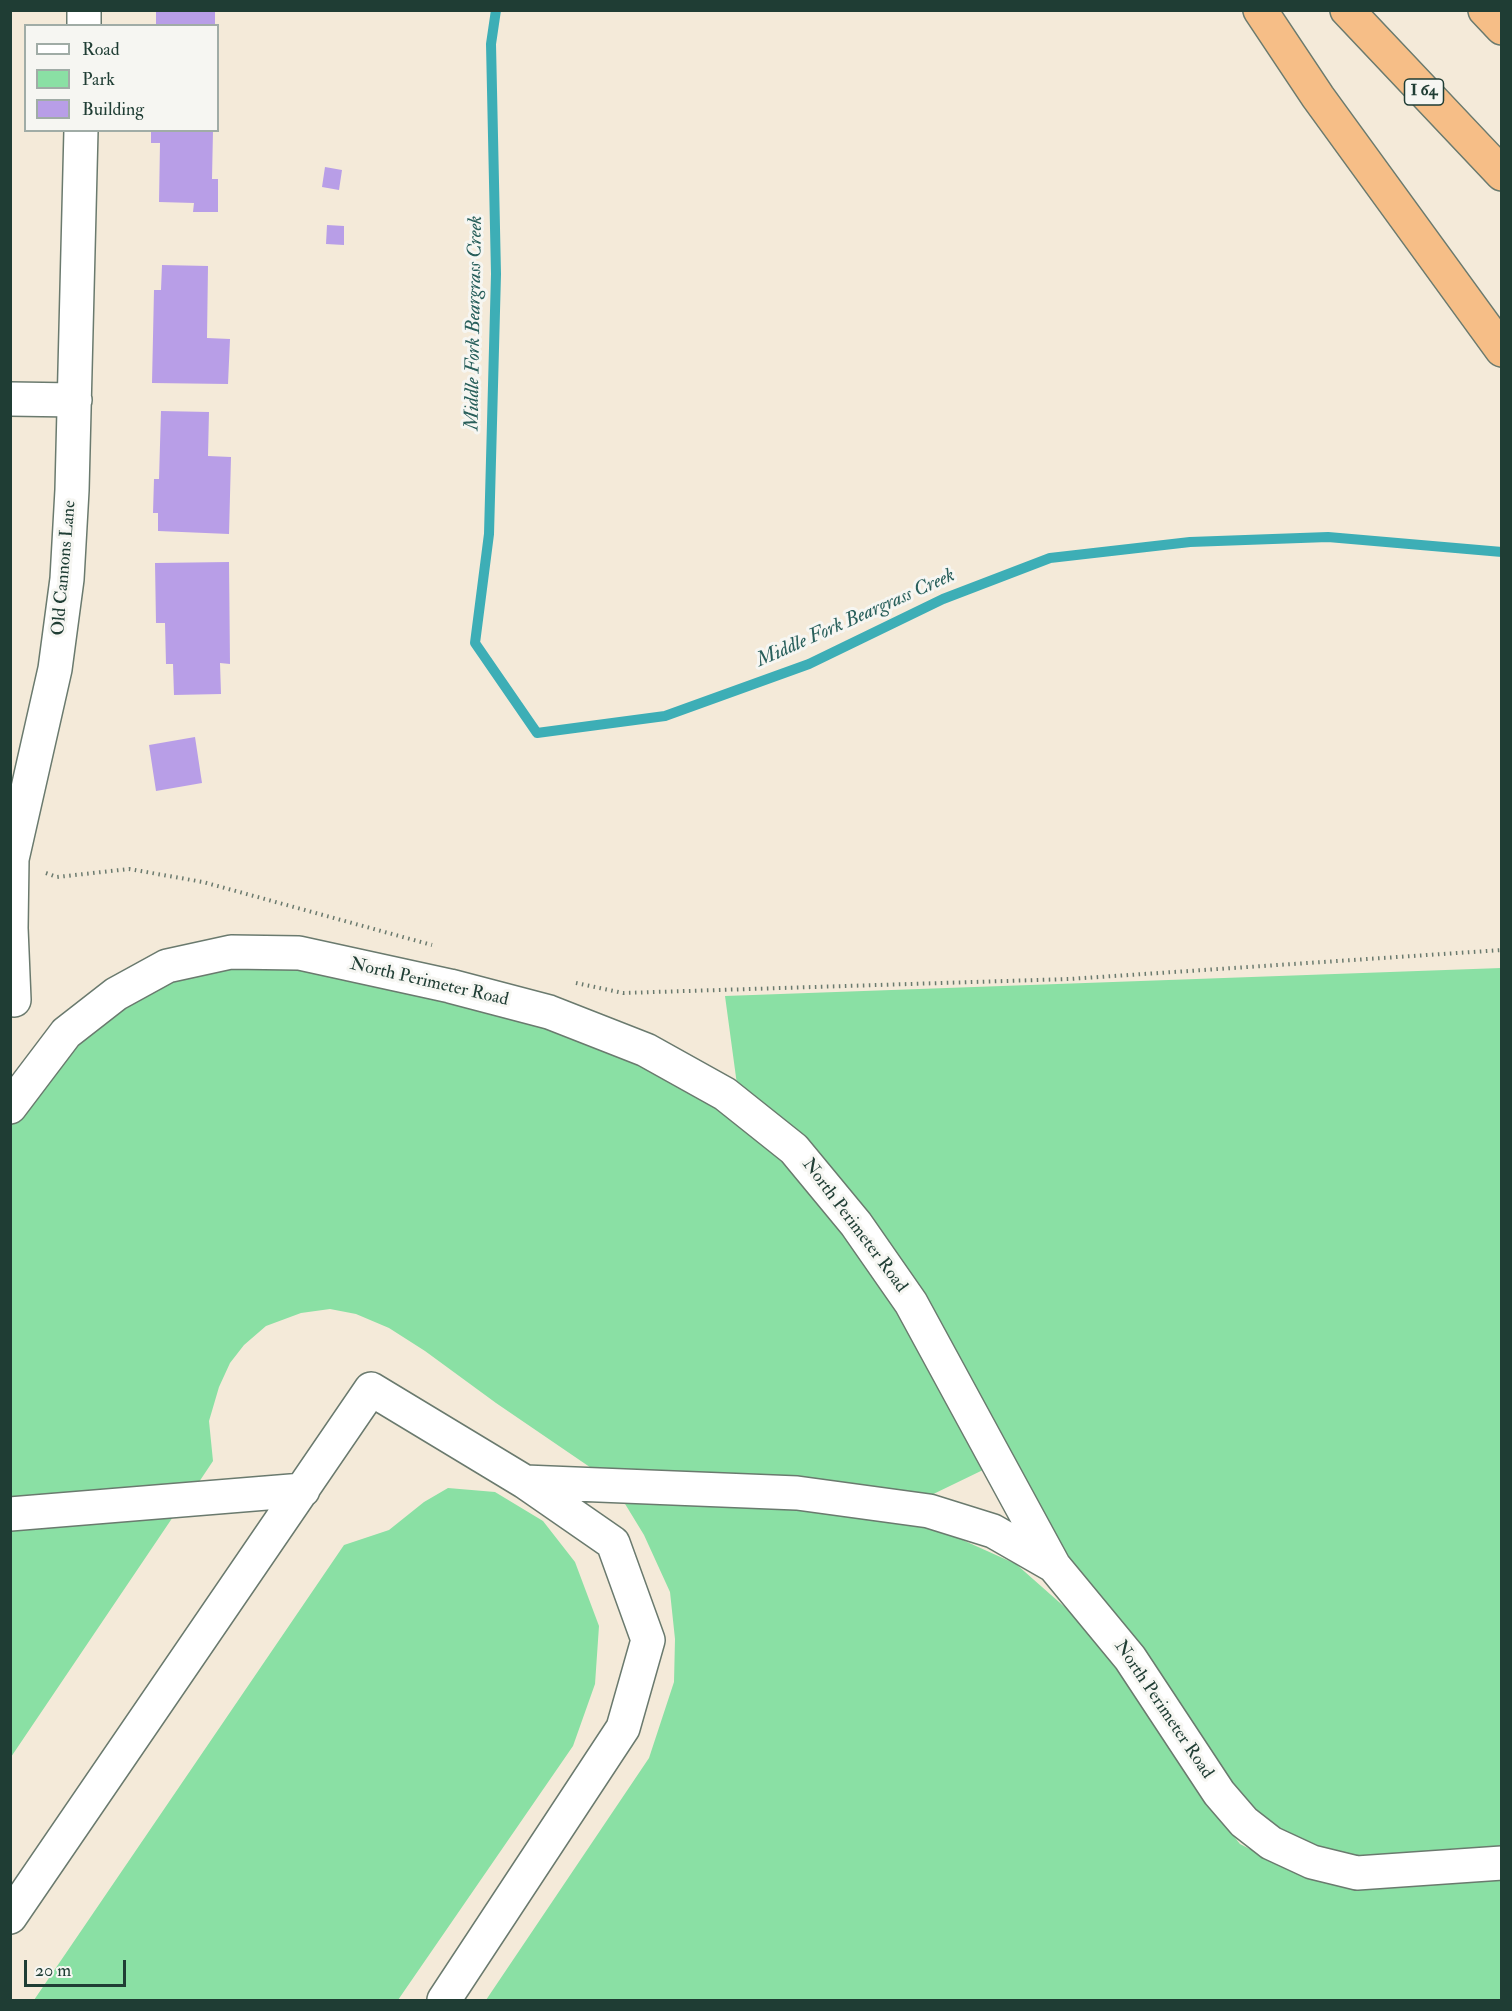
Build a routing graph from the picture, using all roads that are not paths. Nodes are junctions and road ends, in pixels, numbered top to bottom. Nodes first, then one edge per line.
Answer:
1 (1260, 10) edge
2 (1347, 10) edge
3 (1485, 10) edge
4 (1502, 28) edge
5 (81, 132) edge
6 (1502, 174) edge
7 (1502, 350) edge
8 (10, 399) edge
9 (75, 400) junction
10 (12, 859) edge
11 (11, 928) edge
12 (14, 1000) dead end
13 (10, 1107) edge
14 (525, 1482) junction
15 (303, 1490) junction
16 (10, 1514) edge
17 (1054, 1566) junction
18 (1502, 1863) edge
19 (10, 1917) edge
20 (444, 2001) edge

1 - 7 highway
2 - 6 highway, I 64
3 - 4 highway
5 - 9 street, Old Cannons Lane
8 - 9 street
9 - 10 street, Old Cannons Lane
10 - 11 street, Old Cannons Lane
11 - 12 street, Old Cannons Lane
13 - 17 street, North Perimeter Road
14 - 15 street
14 - 17 street
14 - 20 street
15 - 16 street
15 - 19 street
17 - 18 street, North Perimeter Road

